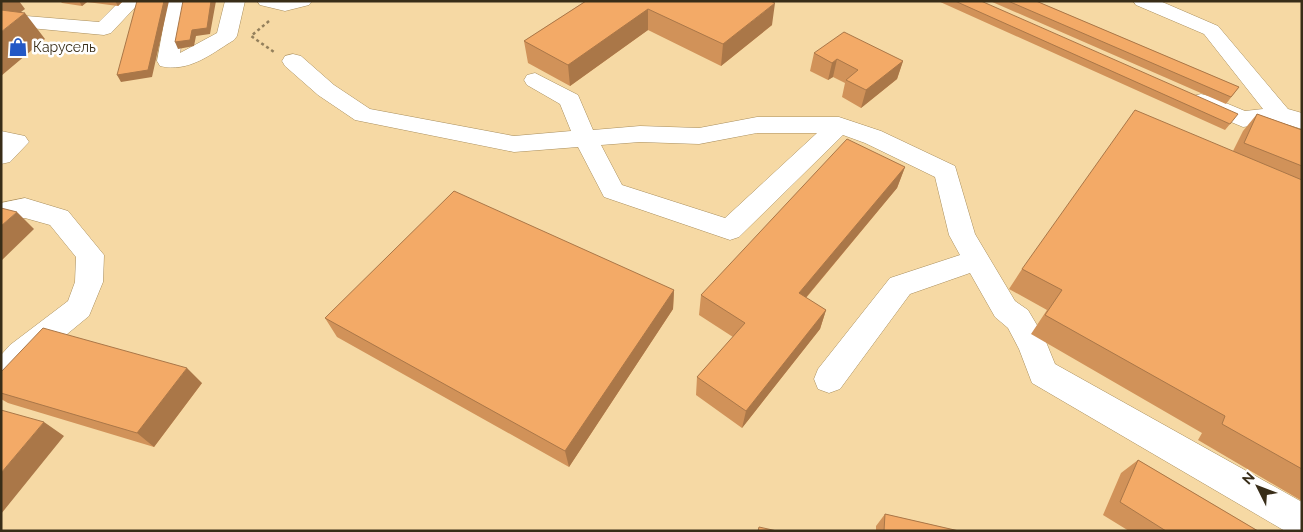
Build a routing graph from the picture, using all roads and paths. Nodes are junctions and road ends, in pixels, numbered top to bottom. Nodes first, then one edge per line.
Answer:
1 (131, 1) edge
2 (178, 1) edge
3 (235, 1) edge
4 (1143, 1) edge
5 (285, 2) edge
6 (1, 38) edge
7 (293, 61) joint
8 (535, 80) dead end
9 (1180, 92) edge
10 (1280, 114) junction
11 (1302, 120) edge
12 (839, 125) junction
13 (585, 138) junction
14 (1, 139) edge
15 (1, 156) edge
16 (1, 214) edge
17 (976, 260) junction
18 (1, 376) edge
19 (829, 379) dead end
20 (1302, 521) edge

1 - 6 lane
2 - 3 lane
4 - 10 lane
5 - 7 path
7 - 13 lane
8 - 13 lane
9 - 10 lane
10 - 11 lane
12 - 13 lane
12 - 13 lane
12 - 17 lane
14 - 15 lane
16 - 18 lane
17 - 19 lane
17 - 20 lane

